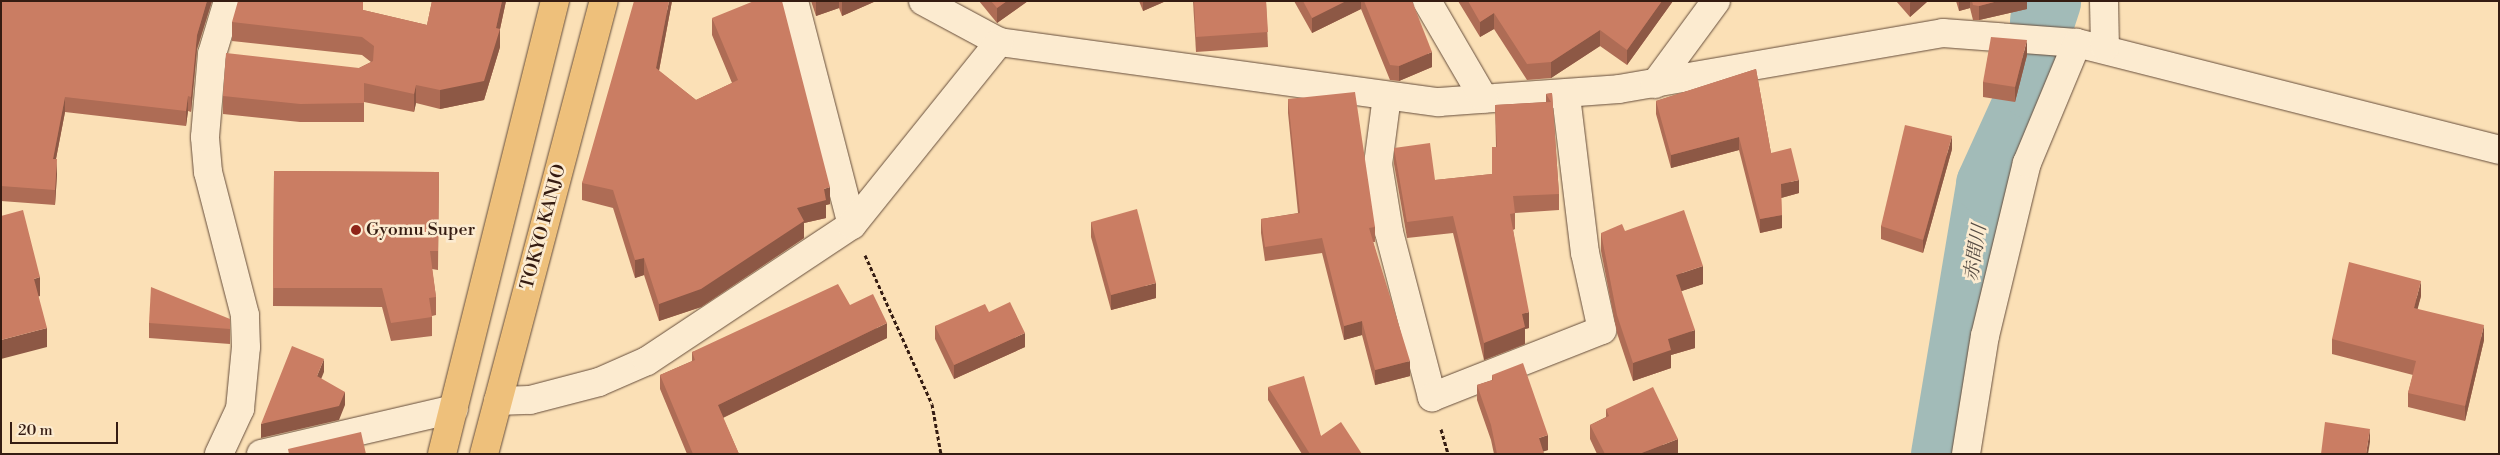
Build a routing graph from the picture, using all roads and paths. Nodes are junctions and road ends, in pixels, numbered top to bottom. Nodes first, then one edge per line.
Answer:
1 (228, 1) edge
2 (555, 1) edge
3 (604, 1) edge
4 (794, 1) edge
5 (923, 1) edge
6 (1427, 1) edge
7 (1716, 1) edge
8 (2104, 1) edge
9 (999, 42) junction
10 (2077, 42) junction
11 (2105, 47) junction
12 (212, 54) junction
13 (240, 58) edge
14 (1655, 84) junction
15 (1566, 95) junction
16 (1387, 96) junction
17 (1484, 99) junction
18 (2499, 150) edge
19 (852, 224) junction
20 (498, 401) junction
21 (454, 409) junction
22 (219, 454) edge
23 (261, 454) edge
24 (442, 454) edge
25 (484, 454) edge
26 (941, 454) edge
27 (1966, 454) edge

1 - 12 street
2 - 21 highway
3 - 20 highway, TOKYO KANJO
4 - 19 street
5 - 9 street
6 - 17 street
7 - 14 street
8 - 11 street
9 - 16 street
9 - 19 street
10 - 11 street
10 - 14 street
10 - 27 street
11 - 18 street
12 - 13 street
12 - 22 street
14 - 15 street
15 - 16 street
15 - 17 street
16 - 17 street
19 - 20 street
19 - 26 path
20 - 25 highway, TOKYO KANJO
21 - 23 street
21 - 24 highway

